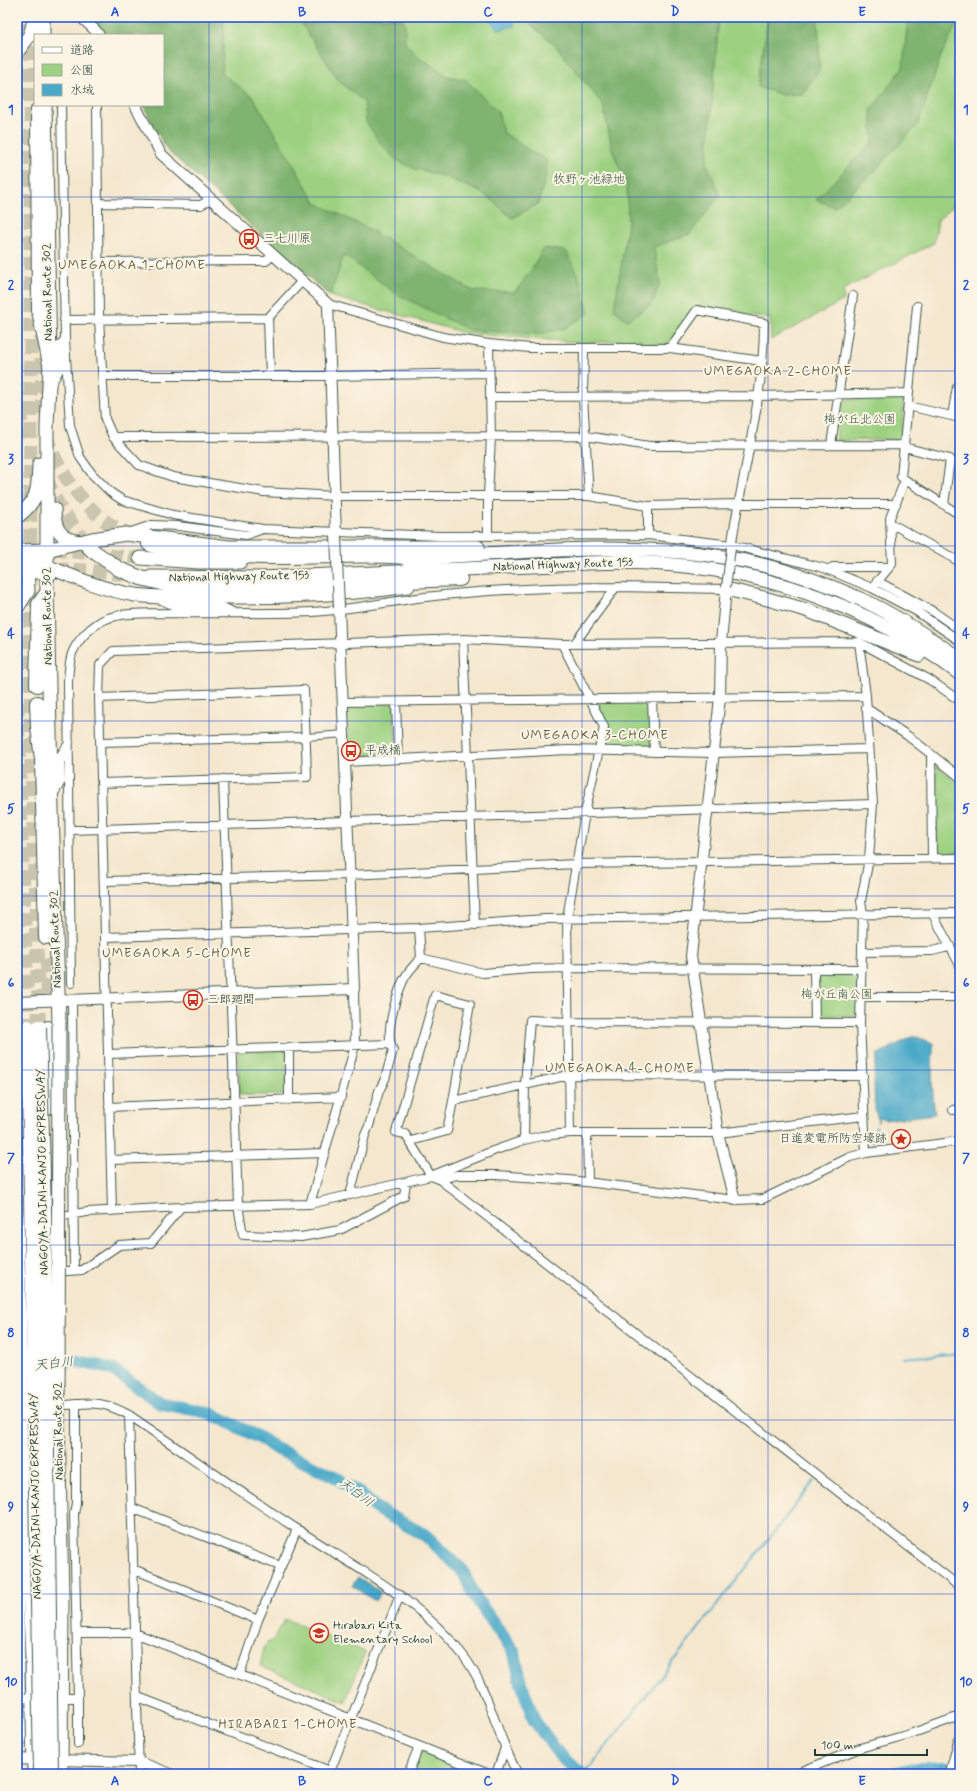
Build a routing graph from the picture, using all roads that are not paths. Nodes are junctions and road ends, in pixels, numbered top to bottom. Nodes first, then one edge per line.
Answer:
1 (35, 17) edge
2 (43, 17) edge
3 (81, 17) edge
4 (43, 34) tunnel mouth
5 (97, 34) edge
6 (17, 52) edge
7 (61, 106) edge
8 (97, 106) edge
9 (136, 106) edge
10 (41, 108) edge
11 (211, 199) junction
12 (98, 203) junction
13 (273, 255) junction
14 (99, 262) junction
15 (302, 281) junction
16 (853, 296) dead end
17 (328, 304) junction
18 (917, 306) dead end
19 (268, 318) junction
20 (64, 320) junction
21 (100, 320) junction
22 (65, 339) junction
23 (489, 344) junction
24 (670, 348) junction
25 (584, 349) junction
26 (762, 361) junction
27 (50, 364) joint
28 (489, 373) junction
29 (270, 375) junction
30 (103, 376) junction
31 (330, 376) junction
32 (960, 388) edge
33 (50, 391) junction
34 (908, 393) junction
35 (838, 395) junction
36 (758, 396) junction
37 (490, 397) junction
38 (583, 397) junction
39 (908, 406) junction
40 (956, 417) edge
41 (47, 426) junction
42 (586, 436) junction
43 (113, 437) junction
44 (333, 437) junction
45 (491, 437) junction
46 (831, 445) junction
47 (750, 446) junction
48 (904, 446) junction
49 (905, 480) junction
50 (335, 496) junction
51 (488, 496) junction
52 (589, 496) junction
53 (738, 504) junction
54 (896, 504) junction
55 (944, 505) junction
56 (648, 506) junction
57 (960, 515) edge
58 (17, 517) edge
59 (892, 524) junction
60 (263, 529) junction
61 (126, 534) junction
62 (336, 534) junction
63 (648, 535) junction
64 (488, 536) junction
65 (83, 543) junction
66 (149, 544) tunnel mouth
67 (732, 546) junction
68 (47, 550) junction
69 (552, 551) junction
70 (17, 552) edge
71 (140, 558) tunnel mouth
72 (416, 558) junction
73 (960, 562) edge
74 (24, 565) edge
75 (556, 565) junction
76 (888, 567) junction
77 (828, 570) junction
78 (141, 577) tunnel mouth
79 (47, 578) junction
80 (460, 579) junction
81 (875, 584) junction
82 (616, 587) junction
83 (726, 588) junction
84 (154, 597) junction
85 (17, 608) edge
86 (339, 609) junction
87 (235, 614) junction
88 (959, 628) edge
89 (463, 639) junction
90 (341, 642) junction
91 (721, 642) junction
92 (859, 642) junction
93 (960, 642) edge
94 (562, 644) junction
95 (574, 644) junction
96 (960, 659) edge
97 (947, 665) junction
98 (960, 674) edge
99 (37, 685) dead end
100 (866, 696) junction
101 (99, 698) junction
102 (652, 698) junction
103 (720, 698) junction
104 (589, 699) junction
105 (37, 701) dead end
106 (465, 701) junction
107 (960, 701) edge
108 (343, 702) junction
109 (396, 702) junction
110 (866, 708) junction
111 (345, 734) junction
112 (306, 737) junction
113 (70, 742) junction
114 (100, 742) junction
115 (869, 749) junction
116 (599, 750) junction
117 (654, 752) junction
118 (714, 753) junction
119 (931, 754) junction
120 (468, 756) junction
121 (398, 759) junction
122 (346, 762) junction
123 (960, 777) edge
124 (223, 779) junction
125 (101, 783) junction
126 (51, 798) junction
127 (873, 804) junction
128 (708, 809) junction
129 (585, 813) junction
130 (470, 817) junction
131 (348, 821) junction
132 (225, 825) junction
133 (102, 829) junction
134 (71, 830) junction
135 (960, 858) edge
136 (869, 859) junction
137 (932, 859) junction
138 (702, 861) junction
139 (577, 864) junction
140 (472, 869) junction
141 (350, 875) junction
142 (227, 878) junction
143 (104, 881) junction
144 (863, 913) junction
145 (932, 913) junction
146 (960, 913) edge
147 (696, 917) junction
148 (567, 918) junction
149 (475, 925) junction
150 (419, 928) junction
151 (352, 930) junction
152 (229, 934) junction
153 (46, 937) dead end
154 (105, 937) junction
155 (949, 947) junction
156 (862, 952) junction
157 (421, 958) junction
158 (960, 965) edge
159 (568, 968) junction
160 (693, 969) junction
161 (814, 969) junction
162 (862, 969) junction
163 (71, 983) dead end
164 (354, 990) junction
165 (231, 994) junction
166 (861, 997) junction
167 (960, 997) edge
168 (107, 999) junction
169 (72, 1000) junction
170 (58, 1001) junction
171 (17, 1002) edge
172 (701, 1021) junction
173 (569, 1022) junction
174 (815, 1022) junction
175 (860, 1023) junction
176 (38, 1026) edge
177 (389, 1044) junction
178 (355, 1046) junction
179 (289, 1047) junction
180 (233, 1049) junction
181 (108, 1054) junction
182 (569, 1075) junction
183 (710, 1075) junction
184 (863, 1076) junction
185 (525, 1085) junction
186 (341, 1098) junction
187 (289, 1100) junction
188 (234, 1101) junction
189 (453, 1102) junction
190 (109, 1107) junction
191 (864, 1116) junction
192 (570, 1133) junction
193 (587, 1133) junction
194 (718, 1133) junction
195 (524, 1140) junction
196 (411, 1141) junction
197 (960, 1141) edge
198 (325, 1153) junction
199 (866, 1153) junction
200 (236, 1154) junction
201 (111, 1160) junction
202 (435, 1178) junction
203 (588, 1182) junction
204 (406, 1183) junction
205 (350, 1194) junction
206 (735, 1200) junction
207 (310, 1204) junction
208 (238, 1205) junction
209 (180, 1207) junction
210 (112, 1211) junction
211 (73, 1214) junction
212 (17, 1216) edge
213 (17, 1222) edge
214 (74, 1270) junction
215 (17, 1274) edge
216 (76, 1404) junction
217 (67, 1405) dead end
218 (129, 1415) junction
219 (132, 1508) junction
220 (17, 1514) edge
221 (296, 1529) junction
222 (280, 1566) junction
223 (133, 1569) junction
224 (960, 1588) edge
225 (400, 1595) junction
226 (258, 1620) junction
227 (18, 1626) edge
228 (77, 1633) junction
229 (135, 1633) junction
230 (240, 1674) junction
231 (138, 1697) junction
232 (27, 1698) junction
233 (61, 1698) junction
234 (78, 1698) junction
235 (960, 1716) edge
236 (350, 1718) junction
237 (960, 1740) edge
238 (22, 1741) dead end
239 (78, 1744) dead end
240 (419, 1746) junction
241 (505, 1748) junction
242 (17, 1759) edge
243 (34, 1760) junction
244 (61, 1760) junction
245 (139, 1762) junction
246 (332, 1773) edge
247 (34, 1774) edge
248 (41, 1774) edge
249 (51, 1774) edge
250 (61, 1774) edge
251 (139, 1774) edge
252 (171, 1774) edge
253 (408, 1774) edge
254 (489, 1774) edge
255 (496, 1774) edge
256 (518, 1774) edge
257 (795, 1774) edge
258 (950, 1774) edge

1 - 6 highway
2 - 4 highway
3 - 5 street
7 - 20 street
8 - 12 street
9 - 11 street
10 - 27 highway
11 - 12 street
11 - 13 street
12 - 14 street
13 - 14 street
13 - 15 street
14 - 21 street
15 - 17 street
15 - 19 street
16 - 35 street
17 - 23 street
17 - 31 street
18 - 34 street
19 - 21 street
19 - 29 street
20 - 21 street
20 - 22 street
21 - 30 street
22 - 33 street
22 - 60 street
23 - 25 street
23 - 28 street
24 - 25 street
24 - 26 street
24 - 26 street
25 - 38 street
26 - 36 street
27 - 33 highway, National Route 302
28 - 31 street
28 - 37 street
29 - 30 street
29 - 31 street
30 - 43 street
31 - 44 street
32 - 40 street
33 - 41 highway, National Route 302
33 - 58 highway
34 - 35 street
34 - 39 street
35 - 36 street
35 - 46 street
36 - 38 street
36 - 47 street
37 - 38 street
37 - 45 street
38 - 42 street
39 - 40 street
39 - 48 street
41 - 65 highway
41 - 68 highway, National Route 302
42 - 45 street
42 - 47 street
42 - 52 street
43 - 44 street
43 - 50 street
44 - 45 street
44 - 50 street
45 - 51 street
46 - 47 street
46 - 48 street
47 - 53 street
48 - 49 street
48 - 55 street
49 - 54 street
49 - 55 street
50 - 51 street
50 - 62 street
51 - 52 street
51 - 64 street
52 - 56 street
53 - 54 street
53 - 56 street
53 - 67 street
54 - 59 street
55 - 57 street
56 - 63 street
59 - 73 street
59 - 76 street
60 - 61 street
60 - 62 street
61 - 65 highway
61 - 69 highway
62 - 64 street
62 - 86 street, bridge
63 - 64 street
63 - 67 street
65 - 68 highway
65 - 80 highway
66 - 72 highway
67 - 77 street
67 - 83 street, bridge
68 - 70 highway
68 - 74 highway
68 - 79 highway, National Route 302
69 - 72 highway, National Highway Route 153
69 - 96 highway, National Highway Route 153
70 - 74 highway
71 - 72 highway, National Highway Route 153
74 - 79 highway
74 - 85 highway
75 - 78 highway, National Highway Route 153
75 - 80 highway
75 - 97 highway, National Highway Route 153
76 - 77 street
76 - 81 street
77 - 81 street
79 - 84 highway
79 - 99 highway
79 - 126 highway, National Route 302
80 - 84 highway
81 - 88 street
81 - 93 street
82 - 83 street
82 - 86 street
82 - 95 street
83 - 91 street
83 - 97 highway
84 - 87 street
86 - 87 street
86 - 90 street
87 - 113 street
89 - 90 street
89 - 94 street
89 - 106 street
90 - 101 street
90 - 108 street
91 - 92 street
91 - 95 street
91 - 103 street
92 - 100 street
92 - 107 street
94 - 95 street
94 - 104 street
97 - 98 highway, National Highway Route 153
100 - 103 street
100 - 110 street
101 - 112 street
101 - 114 street
102 - 103 street
102 - 104 street
102 - 117 street
103 - 118 street
104 - 106 street
104 - 116 street
105 - 153 highway
106 - 109 street
106 - 120 street
108 - 109 street
108 - 111 street
109 - 121 street
110 - 115 street
110 - 119 street
111 - 112 street
111 - 122 street
112 - 114 street
112 - 124 street
113 - 126 street
113 - 134 street
114 - 125 street
115 - 118 street
115 - 127 street
116 - 117 street
116 - 120 street
116 - 129 street
117 - 118 street
118 - 128 street
119 - 123 street
119 - 137 street
120 - 121 street
120 - 130 street
121 - 122 street
122 - 131 street
124 - 125 street
124 - 132 street
125 - 133 street
126 - 170 highway, National Route 302
127 - 128 street
127 - 136 street
128 - 129 street
128 - 138 street
129 - 130 street
129 - 139 street
130 - 131 street
130 - 140 street
131 - 132 street
131 - 141 street
132 - 133 street
132 - 142 street
133 - 134 street
133 - 143 street
134 - 163 street
135 - 137 street
136 - 137 street
136 - 138 street
136 - 144 street
138 - 139 street
138 - 147 street
139 - 140 street
139 - 148 street
140 - 141 street
140 - 149 street
141 - 142 street
141 - 151 street
142 - 143 street
142 - 152 street
143 - 154 street
144 - 145 street
144 - 147 street
144 - 156 street
145 - 146 street
145 - 155 street
147 - 148 street
147 - 160 street
148 - 149 street
148 - 159 street
149 - 150 street
150 - 151 street
150 - 157 street
151 - 152 street
151 - 164 street
152 - 154 street
152 - 165 street
154 - 168 street
155 - 156 street
155 - 158 street
156 - 162 street
157 - 159 street
157 - 177 street
159 - 160 street
159 - 173 street
160 - 161 street
160 - 172 street
161 - 162 street
161 - 174 street
162 - 166 street
164 - 165 street
164 - 178 street
165 - 168 street
165 - 180 street
166 - 167 street
166 - 175 street
168 - 169 street
168 - 181 street
169 - 170 street
169 - 211 street
170 - 171 street
170 - 176 highway, National Route 302
172 - 173 street
172 - 174 street
172 - 183 street
173 - 182 street
173 - 185 street
174 - 175 street
175 - 184 street
176 - 233 highway, National Route 302, bridge
176 - 248 highway, NAGOYA-DAINI-KANJO EXPRESSWAY, bridge
176 - 249 highway, NAGOYA-DAINI-KANJO EXPRESSWAY, bridge
177 - 178 street
177 - 205 street
178 - 179 street
178 - 186 street
179 - 180 street
179 - 187 street
180 - 181 street
180 - 188 street
181 - 190 street
182 - 183 street
182 - 185 street
182 - 192 street
183 - 184 street
183 - 194 street
184 - 191 street
185 - 189 street
185 - 195 street
186 - 187 street
186 - 198 street
187 - 188 street
188 - 190 street
188 - 200 street
189 - 196 street
189 - 196 street
190 - 201 street
191 - 194 street
191 - 199 street
192 - 193 street
192 - 195 street
193 - 194 street
193 - 203 street
194 - 206 street
195 - 202 street
196 - 202 street
197 - 199 street
198 - 200 street
198 - 207 street
199 - 206 street
200 - 201 street
200 - 208 street
201 - 210 street
202 - 203 street
202 - 204 street
202 - 224 street
203 - 206 street
204 - 205 street
204 - 208 street
205 - 207 street
207 - 208 street
208 - 209 street
209 - 210 street
209 - 214 street
210 - 211 street
211 - 213 street
211 - 214 street
212 - 232 highway, bridge
214 - 215 street
216 - 217 street
216 - 218 street
216 - 228 street
218 - 219 street
218 - 221 street
219 - 222 street
219 - 223 street
220 - 227 street
221 - 222 street
221 - 225 street
222 - 226 street
223 - 226 street
223 - 229 street
225 - 236 street
225 - 241 street
226 - 230 street
227 - 232 street
228 - 229 street
228 - 234 street
229 - 230 street
229 - 231 street
230 - 236 street
231 - 245 street
231 - 246 street
232 - 238 street
232 - 243 highway
233 - 234 street
233 - 244 highway, National Route 302
234 - 239 street
235 - 257 street
236 - 240 street
236 - 246 street
237 - 258 main road
240 - 253 street
240 - 254 street
241 - 255 street
241 - 256 street
242 - 243 street
243 - 244 street
243 - 247 highway
244 - 245 street
244 - 250 highway, National Route 302
245 - 251 street
245 - 252 street

